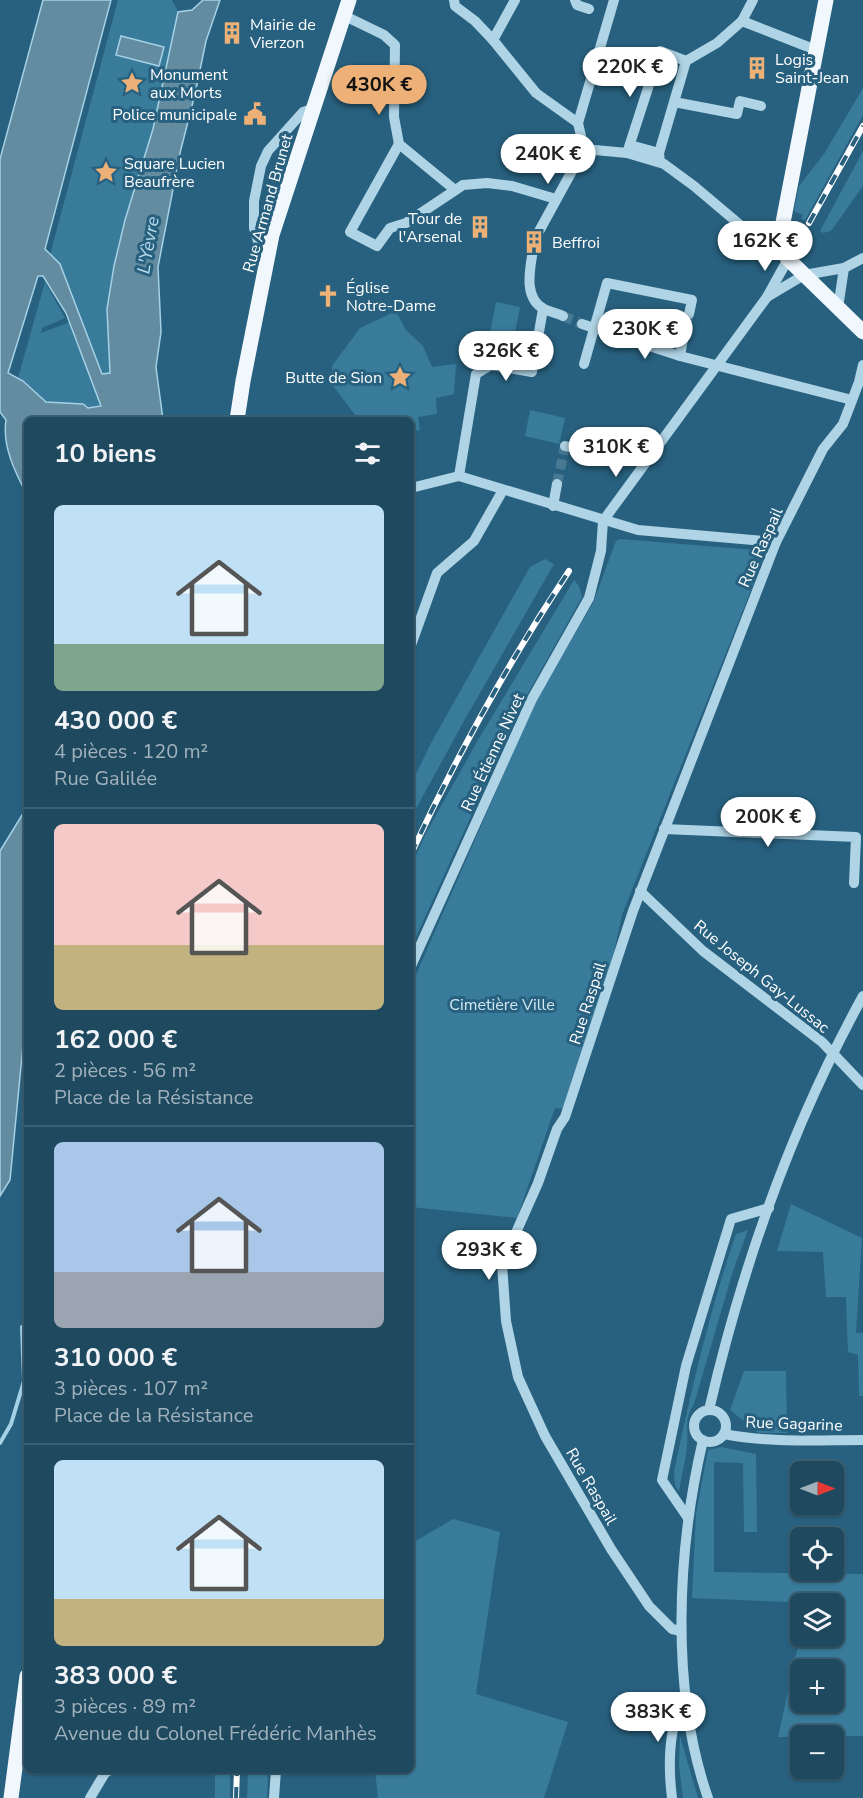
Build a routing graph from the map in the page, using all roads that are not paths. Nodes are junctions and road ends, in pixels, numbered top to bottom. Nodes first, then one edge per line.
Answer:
1 (349, 0) edge
2 (454, 0) edge
3 (515, 0) edge
4 (575, 0) edge
5 (614, 0) edge
6 (753, 0) edge
7 (826, 0) edge
8 (589, 9) dead end
9 (345, 16) junction
10 (742, 21) junction
11 (493, 40) junction
12 (816, 50) junction
13 (686, 61) junction
14 (674, 102) junction
15 (761, 106) dead end
16 (315, 108) junction
17 (578, 123) junction
18 (399, 144) junction
19 (584, 149) junction
20 (629, 149) junction
21 (660, 158) junction
22 (455, 190) junction
23 (556, 200) junction
24 (537, 235) dead end
25 (533, 250) dead end
26 (785, 255) junction
27 (267, 257) junction
28 (863, 258) edge
29 (844, 268) junction
30 (804, 275) junction
31 (767, 297) junction
32 (838, 308) junction
33 (543, 309) junction
34 (689, 314) dead end
35 (563, 315) tunnel mouth
36 (582, 324) tunnel mouth
37 (594, 329) junction
38 (863, 332) edge
39 (683, 339) tunnel mouth
40 (680, 356) junction
41 (584, 364) dead end
42 (718, 365) junction
43 (863, 365) edge
44 (852, 400) junction
45 (238, 417) edge
46 (565, 446) dead end
47 (605, 456) dead end
48 (459, 476) junction
49 (557, 484) tunnel mouth
50 (414, 487) edge
51 (502, 490) junction
52 (554, 506) junction
53 (603, 521) junction
54 (776, 542) junction
55 (414, 637) edge
56 (664, 829) junction
57 (854, 883) dead end
58 (640, 891) junction
59 (414, 959) edge
60 (863, 996) edge
61 (833, 1053) junction
62 (863, 1085) edge
63 (769, 1208) junction
64 (710, 1410) junction
65 (724, 1434) junction
66 (703, 1440) junction
67 (863, 1440) edge
68 (688, 1518) junction
69 (681, 1631) junction
70 (24, 1698) edge
71 (687, 1703) junction
72 (105, 1773) edge
73 (276, 1773) edge
74 (10, 1798) edge
75 (90, 1798) edge
76 (274, 1798) edge
77 (672, 1798) edge
78 (708, 1798) edge

1 - 9 main road, Rue Armand Brunet
2 - 11 street
3 - 11 street
4 - 8 street
5 - 17 street
6 - 10 street
7 - 12 main road
9 - 16 main road, Rue Armand Brunet
9 - 18 street
10 - 12 street
10 - 13 street
11 - 17 street
12 - 26 main road
13 - 14 street
13 - 20 street
14 - 15 street
14 - 21 street
16 - 27 main road, Rue Armand Brunet
16 - 27 street
17 - 19 street
18 - 22 street
18 - 22 street
19 - 20 street
19 - 23 street
20 - 21 street
21 - 26 street
22 - 23 street
23 - 24 street
25 - 33 street
26 - 30 main road
26 - 31 street
27 - 45 main road, Rue Armand Brunet
28 - 29 street
29 - 30 street
29 - 32 street
30 - 31 street
30 - 32 main road
31 - 42 street
32 - 38 main road
33 - 35 street
33 - 48 street
34 - 37 street
36 - 37 street
37 - 40 street
37 - 41 street
39 - 40 street
40 - 42 street
42 - 44 street
42 - 53 street
43 - 44 street, Rue Raspail
44 - 54 street, Rue Raspail
46 - 47 street
48 - 50 street
48 - 51 street
49 - 52 street
51 - 52 street
51 - 55 street
52 - 53 street
53 - 54 street
53 - 59 street, Rue Étienne Nivet
54 - 56 street, Rue Raspail
56 - 57 street
56 - 58 street, Rue Raspail
58 - 61 street, Rue Joseph Gay-Lussac
58 - 69 street, Rue Raspail
60 - 61 street
61 - 62 street, Rue Joseph Gay-Lussac
61 - 63 street
63 - 64 street
63 - 68 street
64 - 65 street
64 - 66 street
65 - 66 street
65 - 67 street, Rue Gagarine
66 - 68 street
68 - 69 street
69 - 71 street
70 - 74 main road
71 - 77 street
71 - 78 street
72 - 75 street
73 - 76 street

